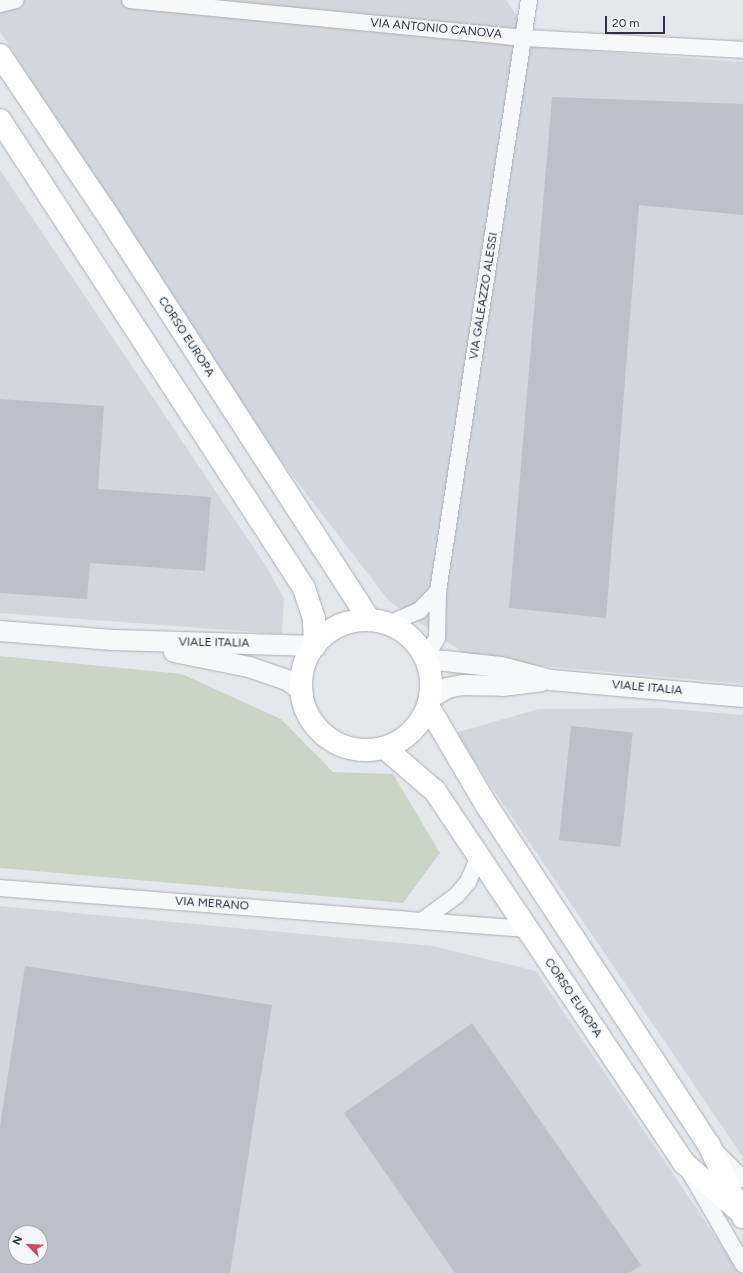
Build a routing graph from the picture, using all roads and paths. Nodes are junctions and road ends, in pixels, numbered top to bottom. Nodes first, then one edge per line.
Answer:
1 (16, 0) edge
2 (130, 0) edge
3 (529, 0) edge
4 (0, 4) edge
5 (524, 38) junction
6 (743, 50) edge
7 (0, 55) edge
8 (0, 120) edge
9 (438, 591) junction
10 (379, 622) junction
11 (0, 631) edge
12 (113, 640) junction
13 (315, 646) junction
14 (425, 659) junction
15 (551, 680) junction
16 (302, 691) junction
17 (743, 697) edge
18 (429, 702) junction
19 (385, 748) junction
20 (478, 858) junction
21 (0, 888) edge
22 (423, 920) junction
23 (526, 929) junction
24 (709, 1145) junction
25 (684, 1163) junction
26 (743, 1179) edge
27 (741, 1214) edge
28 (743, 1264) edge

1 - 4 street
2 - 5 street, VIA ANTONIO CANOVA
3 - 5 street, VIA GALEAZZO ALESSI
5 - 6 street, VIA ANTONIO CANOVA
5 - 9 street, VIA GALEAZZO ALESSI
7 - 10 main road, CORSO EUROPA
8 - 13 main road
9 - 10 street
9 - 14 street, VIA GALEAZZO ALESSI
10 - 13 main road
10 - 14 main road
11 - 12 street, VIALE ITALIA
12 - 13 street, VIALE ITALIA
12 - 16 street, VIALE ITALIA
13 - 16 main road
14 - 15 street, VIALE ITALIA
14 - 18 main road
15 - 17 street, VIALE ITALIA
15 - 18 street, VIALE ITALIA
16 - 19 main road
18 - 19 main road
18 - 24 main road
19 - 20 main road, CORSO EUROPA
20 - 22 street
20 - 23 main road, CORSO EUROPA
21 - 22 street, VIA MERANO
22 - 23 street, VIA MERANO
23 - 25 main road, CORSO EUROPA
24 - 26 street
24 - 27 main road
25 - 27 main road
25 - 28 street, CORSO EUROPA

